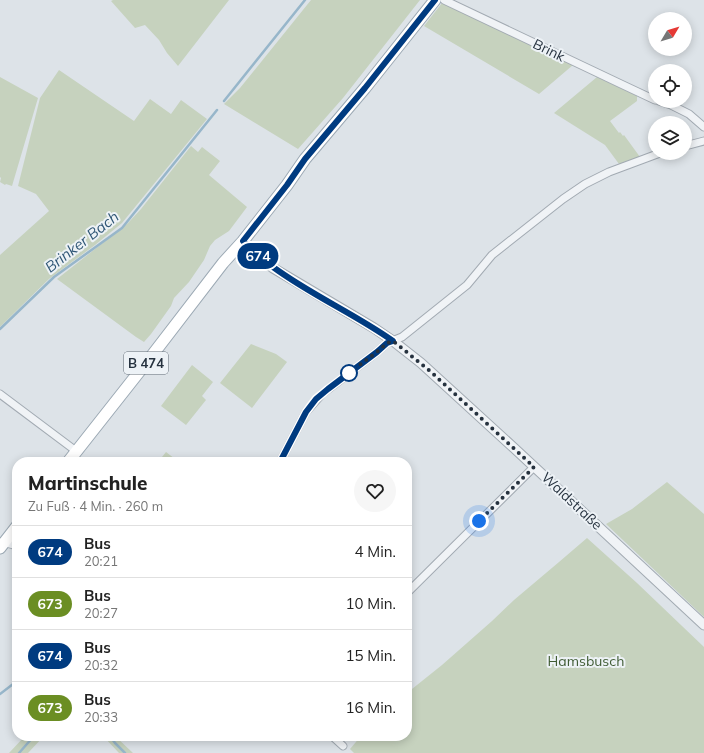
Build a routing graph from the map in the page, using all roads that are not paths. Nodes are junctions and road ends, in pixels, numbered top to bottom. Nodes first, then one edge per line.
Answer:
1 (435, 0) edge
2 (444, 0) edge
3 (648, 97) edge
4 (677, 108) edge
5 (704, 126) edge
6 (704, 141) edge
7 (692, 144) edge
8 (648, 157) edge
9 (243, 241) junction
10 (393, 341) junction
11 (0, 394) edge
12 (76, 451) junction
13 (72, 457) edge
14 (283, 457) edge
15 (534, 467) junction
16 (12, 532) edge
17 (1, 544) edge
18 (12, 545) edge
19 (412, 588) edge
20 (704, 625) edge
21 (338, 741) edge
22 (343, 746) dead end

1 - 9 main road, B 474
2 - 3 street, Brink
4 - 5 street
6 - 7 street
8 - 10 street
9 - 10 street, Waldstraße
9 - 12 main road, B 474
10 - 14 street
10 - 15 street, Waldstraße
11 - 12 street
12 - 13 main road, B 474
15 - 19 street
15 - 20 street, Waldstraße
16 - 17 main road
17 - 18 street
21 - 22 street

